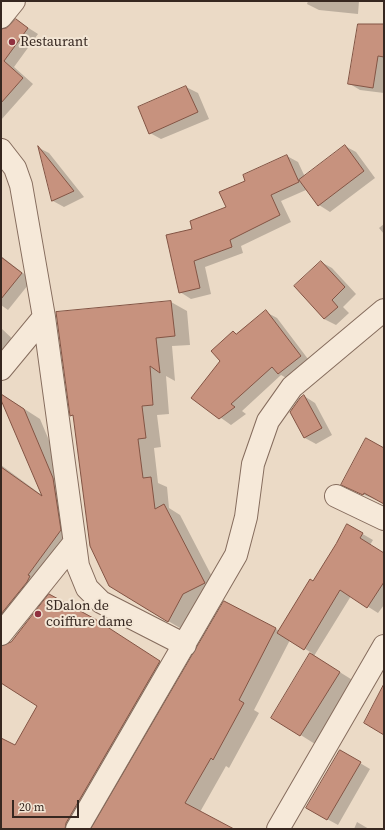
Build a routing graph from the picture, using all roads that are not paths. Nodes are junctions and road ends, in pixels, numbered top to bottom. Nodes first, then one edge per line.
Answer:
1 (14, 1) edge
2 (1, 17) edge
3 (1, 150) edge
4 (384, 310) edge
5 (44, 317) junction
6 (1, 369) edge
7 (336, 496) dead end
8 (384, 519) edge
9 (74, 543) junction
10 (1, 634) edge
11 (185, 645) junction
12 (384, 646) edge
13 (77, 829) edge
14 (278, 829) edge

1 - 2 street
3 - 5 street
4 - 11 street
5 - 6 street
5 - 9 street
7 - 8 street
9 - 10 street
9 - 11 street
11 - 13 street
12 - 14 street

